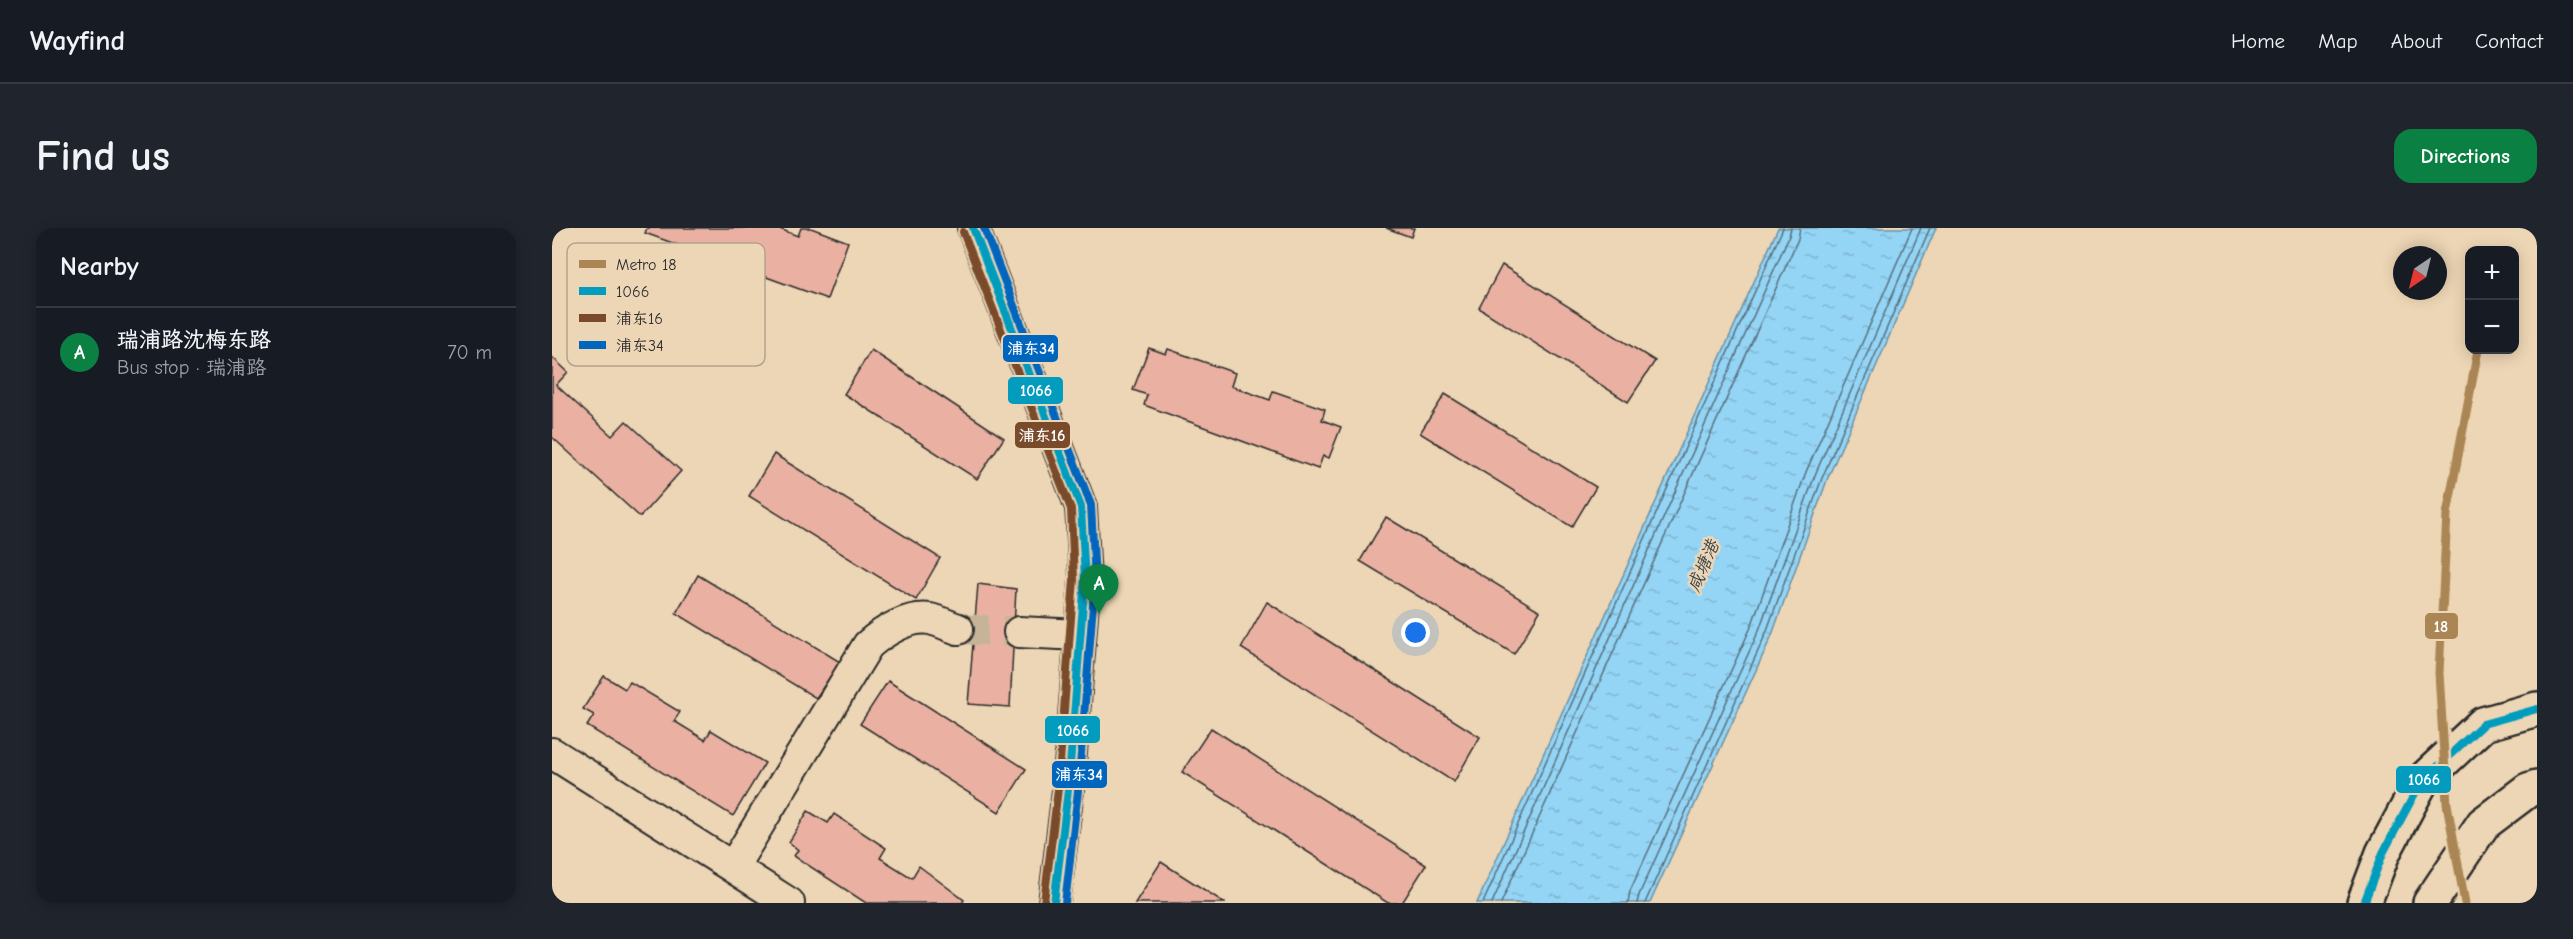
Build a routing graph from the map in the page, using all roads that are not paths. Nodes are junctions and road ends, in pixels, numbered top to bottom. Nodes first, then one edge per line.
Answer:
1 (973, 228) edge
2 (958, 629) tunnel mouth
3 (1019, 632) tunnel mouth
4 (1080, 635) junction
5 (2537, 709) edge
6 (552, 753) edge
7 (2537, 787) edge
8 (733, 867) junction
9 (789, 903) edge
10 (1054, 903) edge
11 (2364, 903) edge
12 (2430, 903) edge

1 - 4 street
2 - 8 street
3 - 4 street
4 - 10 street
5 - 11 main road
6 - 8 street
7 - 12 main road
8 - 9 street

